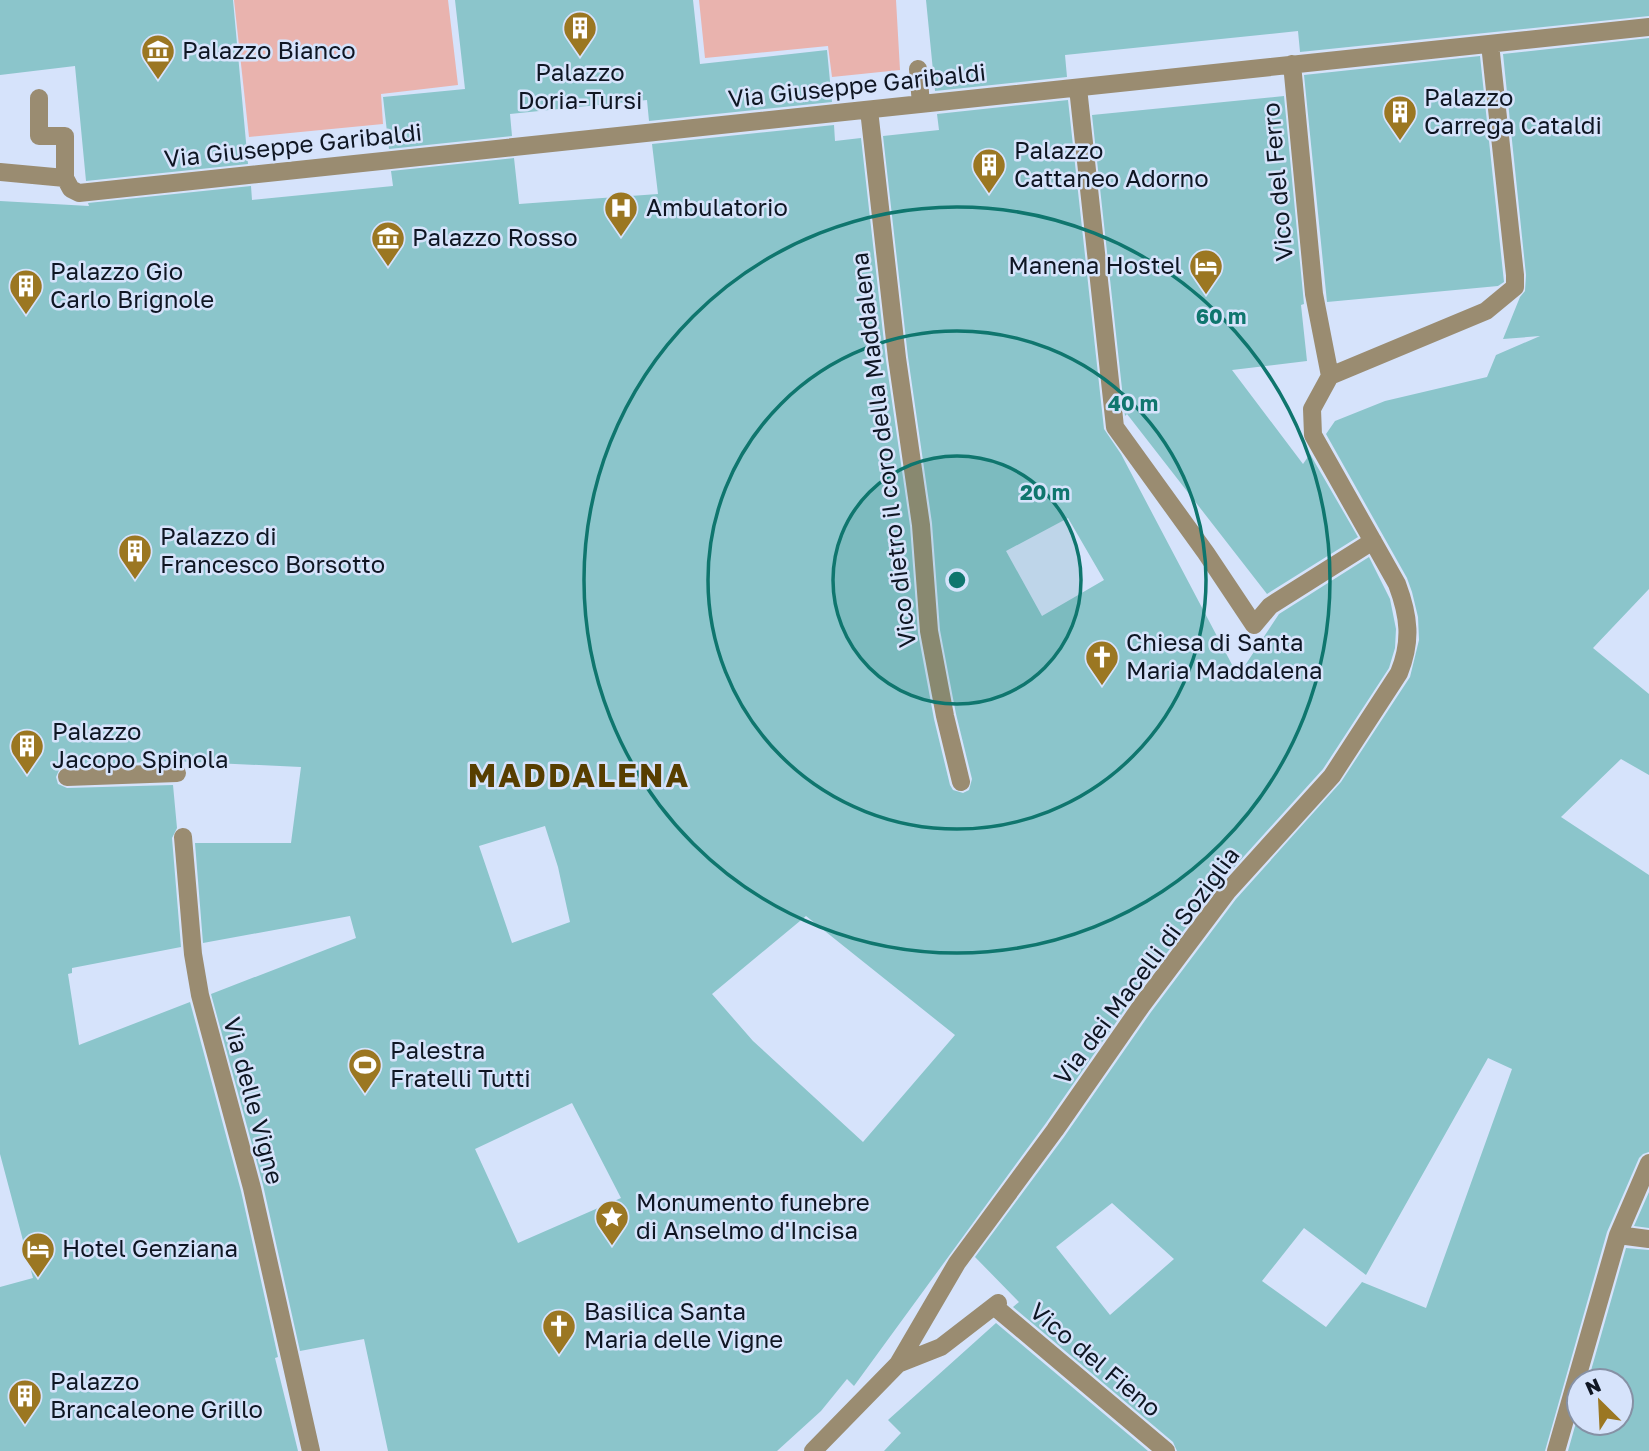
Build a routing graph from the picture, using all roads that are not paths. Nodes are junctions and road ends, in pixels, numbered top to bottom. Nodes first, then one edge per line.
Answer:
1 (1649, 27) edge
2 (1490, 44) junction
3 (1292, 64) junction
4 (918, 69) dead end
5 (1078, 88) junction
6 (38, 98) dead end
7 (921, 104) junction
8 (869, 110) junction
9 (0, 172) edge
10 (68, 183) junction
11 (1330, 376) junction
12 (1373, 541) junction
13 (177, 773) dead end
14 (67, 777) dead end
15 (961, 782) dead end
16 (183, 837) dead end
17 (1649, 1163) edge
18 (1618, 1235) junction
19 (1649, 1239) edge
20 (898, 1364) junction
21 (815, 1449) edge
22 (311, 1451) edge
23 (1166, 1451) edge
24 (1556, 1451) edge

1 - 2 street, Via Giuseppe Garibaldi
2 - 3 street, Via Giuseppe Garibaldi
2 - 11 street
3 - 5 street, Via Giuseppe Garibaldi
3 - 11 street, Vico del Ferro
4 - 7 street
5 - 7 street, Via Giuseppe Garibaldi
5 - 12 street
6 - 10 street
7 - 8 street, Via Giuseppe Garibaldi
8 - 10 street, Via Giuseppe Garibaldi
8 - 15 street, Vico dietro il coro della Maddalena
9 - 10 street, Via Giuseppe Garibaldi
11 - 12 street, Via dei Macelli di Soziglia
12 - 20 street, Via dei Macelli di Soziglia
13 - 14 street
16 - 22 street, Via delle Vigne
17 - 18 street
18 - 19 street
18 - 24 street
20 - 21 street
20 - 23 street, Vico del Fieno

